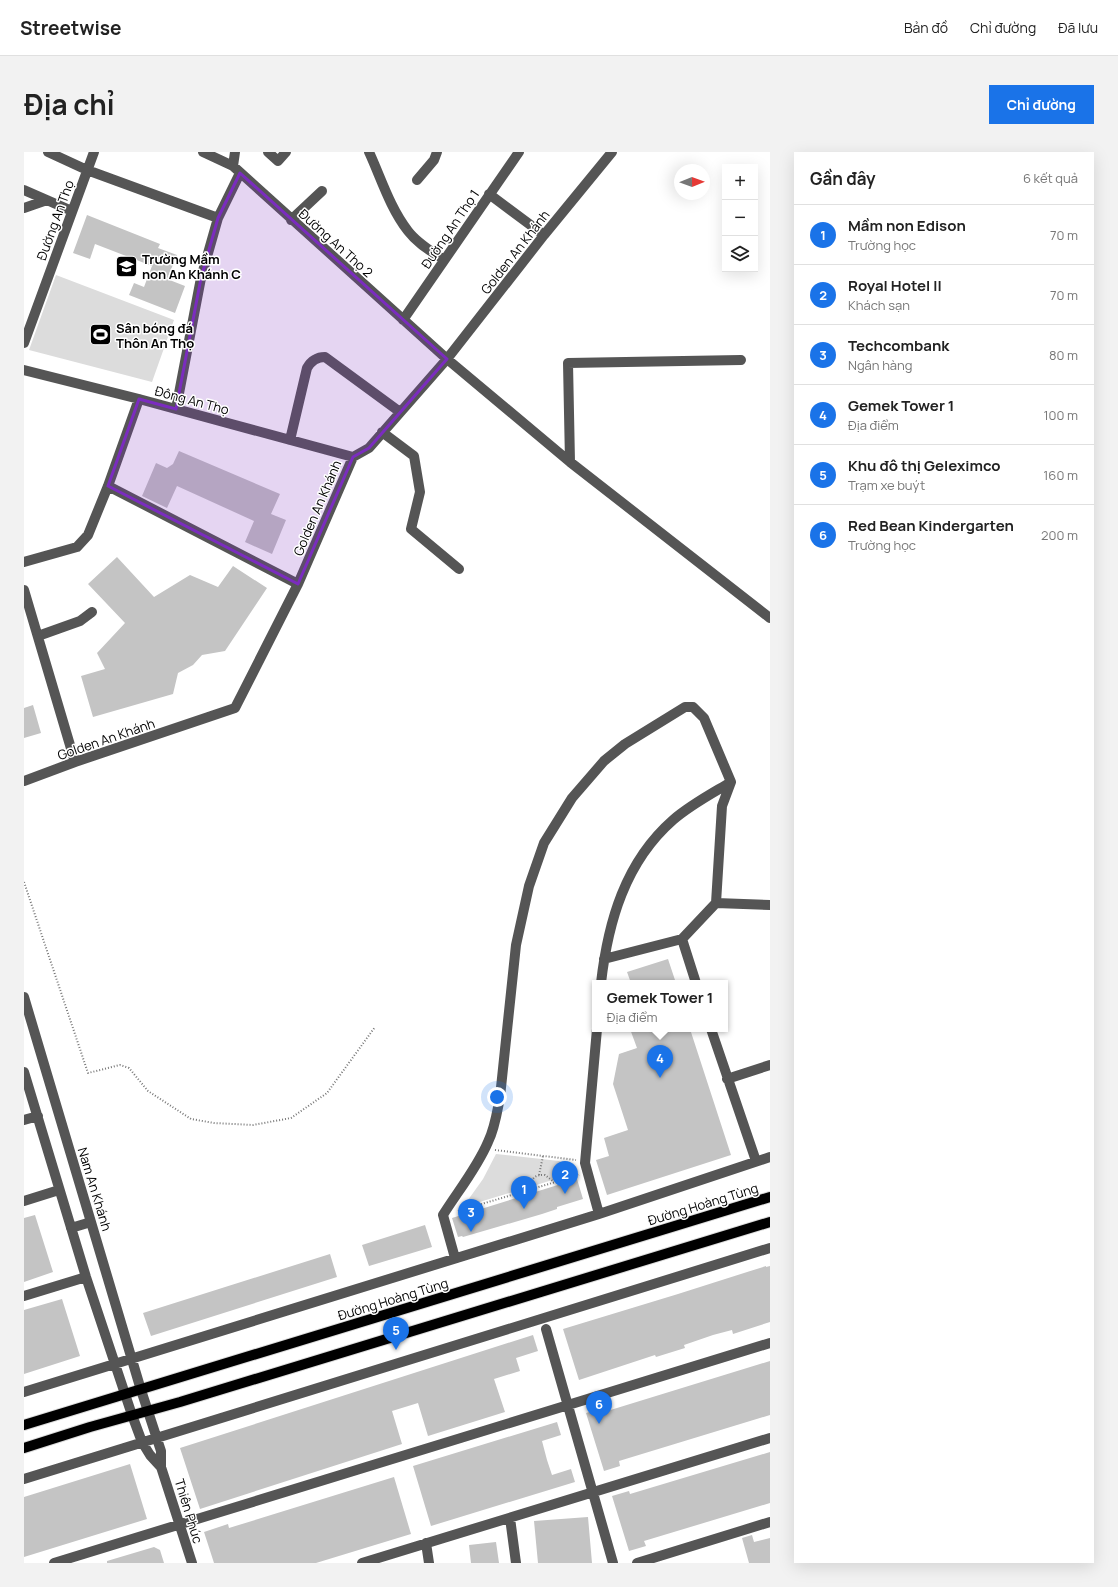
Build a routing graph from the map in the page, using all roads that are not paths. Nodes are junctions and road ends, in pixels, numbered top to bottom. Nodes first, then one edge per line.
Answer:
1 (48, 152) edge
2 (94, 152) edge
3 (203, 152) edge
4 (235, 152) edge
5 (268, 152) edge
6 (286, 152) edge
7 (369, 152) edge
8 (437, 152) edge
9 (519, 152) edge
10 (612, 152) edge
11 (87, 170) junction
12 (237, 170) junction
13 (417, 180) dead end
14 (24, 190) edge
15 (322, 191) dead end
16 (489, 194) junction
17 (47, 200) junction
18 (24, 208) edge
19 (72, 211) junction
20 (218, 218) junction
21 (291, 220) junction
22 (544, 235) junction
23 (444, 260) junction
24 (403, 320) junction
25 (24, 343) edge
26 (447, 359) junction
27 (741, 360) dead end
28 (24, 370) edge
29 (139, 399) junction
30 (176, 409) junction
31 (400, 412) junction
32 (382, 432) junction
33 (290, 440) junction
34 (353, 457) junction
35 (570, 462) junction
36 (108, 486) junction
37 (24, 562) edge
38 (459, 569) dead end
39 (298, 584) junction
40 (24, 590) edge
41 (92, 612) dead end
42 (770, 618) edge
43 (38, 636) junction
44 (75, 762) junction
45 (24, 781) edge
46 (731, 782) junction
47 (716, 903) junction
48 (770, 906) edge
49 (682, 939) junction
50 (604, 959) junction
51 (601, 980) edge
52 (695, 980) edge
53 (24, 997) edge
54 (597, 1032) edge
55 (711, 1032) edge
56 (770, 1064) edge
57 (24, 1072) edge
58 (727, 1079) junction
59 (38, 1116) junction
60 (24, 1120) edge
61 (770, 1157) edge
62 (756, 1161) junction
63 (59, 1190) junction
64 (770, 1197) edge
65 (24, 1201) edge
66 (599, 1214) junction
67 (91, 1222) junction
68 (770, 1222) edge
69 (71, 1228) junction
70 (770, 1248) edge
71 (455, 1258) junction
72 (86, 1277) junction
73 (24, 1296) edge
74 (546, 1329) dead end
75 (770, 1343) edge
76 (132, 1359) junction
77 (115, 1364) junction
78 (141, 1390) junction
79 (24, 1392) edge
80 (125, 1395) junction
81 (568, 1404) junction
82 (148, 1411) junction
83 (132, 1415) junction
84 (24, 1425) edge
85 (157, 1438) junction
86 (770, 1438) edge
87 (142, 1442) junction
88 (24, 1448) edge
89 (161, 1467) junction
90 (24, 1478) edge
91 (593, 1492) junction
92 (510, 1518) junction
93 (770, 1522) edge
94 (180, 1524) junction
95 (426, 1543) junction
96 (84, 1558) edge
97 (54, 1563) edge
98 (192, 1563) edge
99 (362, 1563) edge
100 (429, 1563) edge
101 (516, 1563) edge
102 (613, 1563) edge
103 (637, 1563) edge

1 - 11 street
2 - 11 street, Đường An Thọ
3 - 12 street, Đường An Thọ 2
4 - 12 street
5 - 6 street
7 - 23 street
8 - 13 street
9 - 16 street, Đường An Thọ 1
10 - 22 street, Golden An Khánh
11 - 19 street, Đường An Thọ
11 - 20 street
12 - 20 street
12 - 21 street, Đường An Thọ 2
14 - 17 street
15 - 21 street
16 - 22 street
16 - 23 street, Đường An Thọ 1
17 - 18 street
17 - 19 street
19 - 25 street, Đường An Thọ
20 - 30 street
21 - 24 street, Đường An Thọ 2
22 - 26 street, Golden An Khánh
23 - 24 street, Đường An Thọ 1
24 - 26 street, Đường An Thọ 2
26 - 31 street, Golden An Khánh
26 - 35 street, Đường An Thọ 2
27 - 35 street
28 - 29 street, Đông An Thọ
29 - 30 street, Đông An Thọ
29 - 36 street
30 - 33 street, Đông An Thọ
31 - 32 street, Golden An Khánh
31 - 33 street
32 - 34 street, Golden An Khánh
32 - 38 street
33 - 34 street, Đông An Thọ
34 - 39 street, Golden An Khánh
35 - 42 street, Đường An Thọ 2
36 - 37 street
36 - 39 street
39 - 44 street, Golden An Khánh
40 - 43 street
41 - 43 street
43 - 44 street
44 - 45 street, Golden An Khánh
46 - 47 street
46 - 50 street
46 - 71 street
47 - 48 street
47 - 49 street
49 - 50 street
49 - 52 street
50 - 51 street
53 - 67 street, Nam An Khánh
54 - 66 street
55 - 58 street
56 - 58 street
57 - 59 street
58 - 62 street
59 - 60 street
59 - 63 street
61 - 62 street
62 - 66 street
63 - 65 street
63 - 69 street
64 - 78 main road, Đường Hoàng Tùng
66 - 71 street
67 - 69 street
67 - 76 street, Nam An Khánh
68 - 82 main road
69 - 72 street
70 - 85 street
71 - 76 street
72 - 73 street
72 - 77 street, Thiên Phúc
74 - 81 street
75 - 81 street
76 - 77 street
76 - 78 street, Nam An Khánh
77 - 79 street
77 - 80 street, Thiên Phúc
78 - 80 main road, Đường Hoàng Tùng
78 - 82 street, Nam An Khánh
80 - 83 street, Thiên Phúc
80 - 84 main road, Đường Hoàng Tùng
81 - 91 street
81 - 94 street
82 - 83 main road
82 - 85 street, Thiên Phúc
83 - 87 street, Thiên Phúc
83 - 88 main road
85 - 87 street
85 - 89 street, Thiên Phúc
86 - 91 street
87 - 89 street, Thiên Phúc
87 - 90 street
89 - 94 street, Thiên Phúc
91 - 92 street
91 - 102 street
92 - 95 street
92 - 101 street
93 - 103 street
94 - 96 street
94 - 98 street, Thiên Phúc
95 - 99 street
95 - 100 street
96 - 97 street

